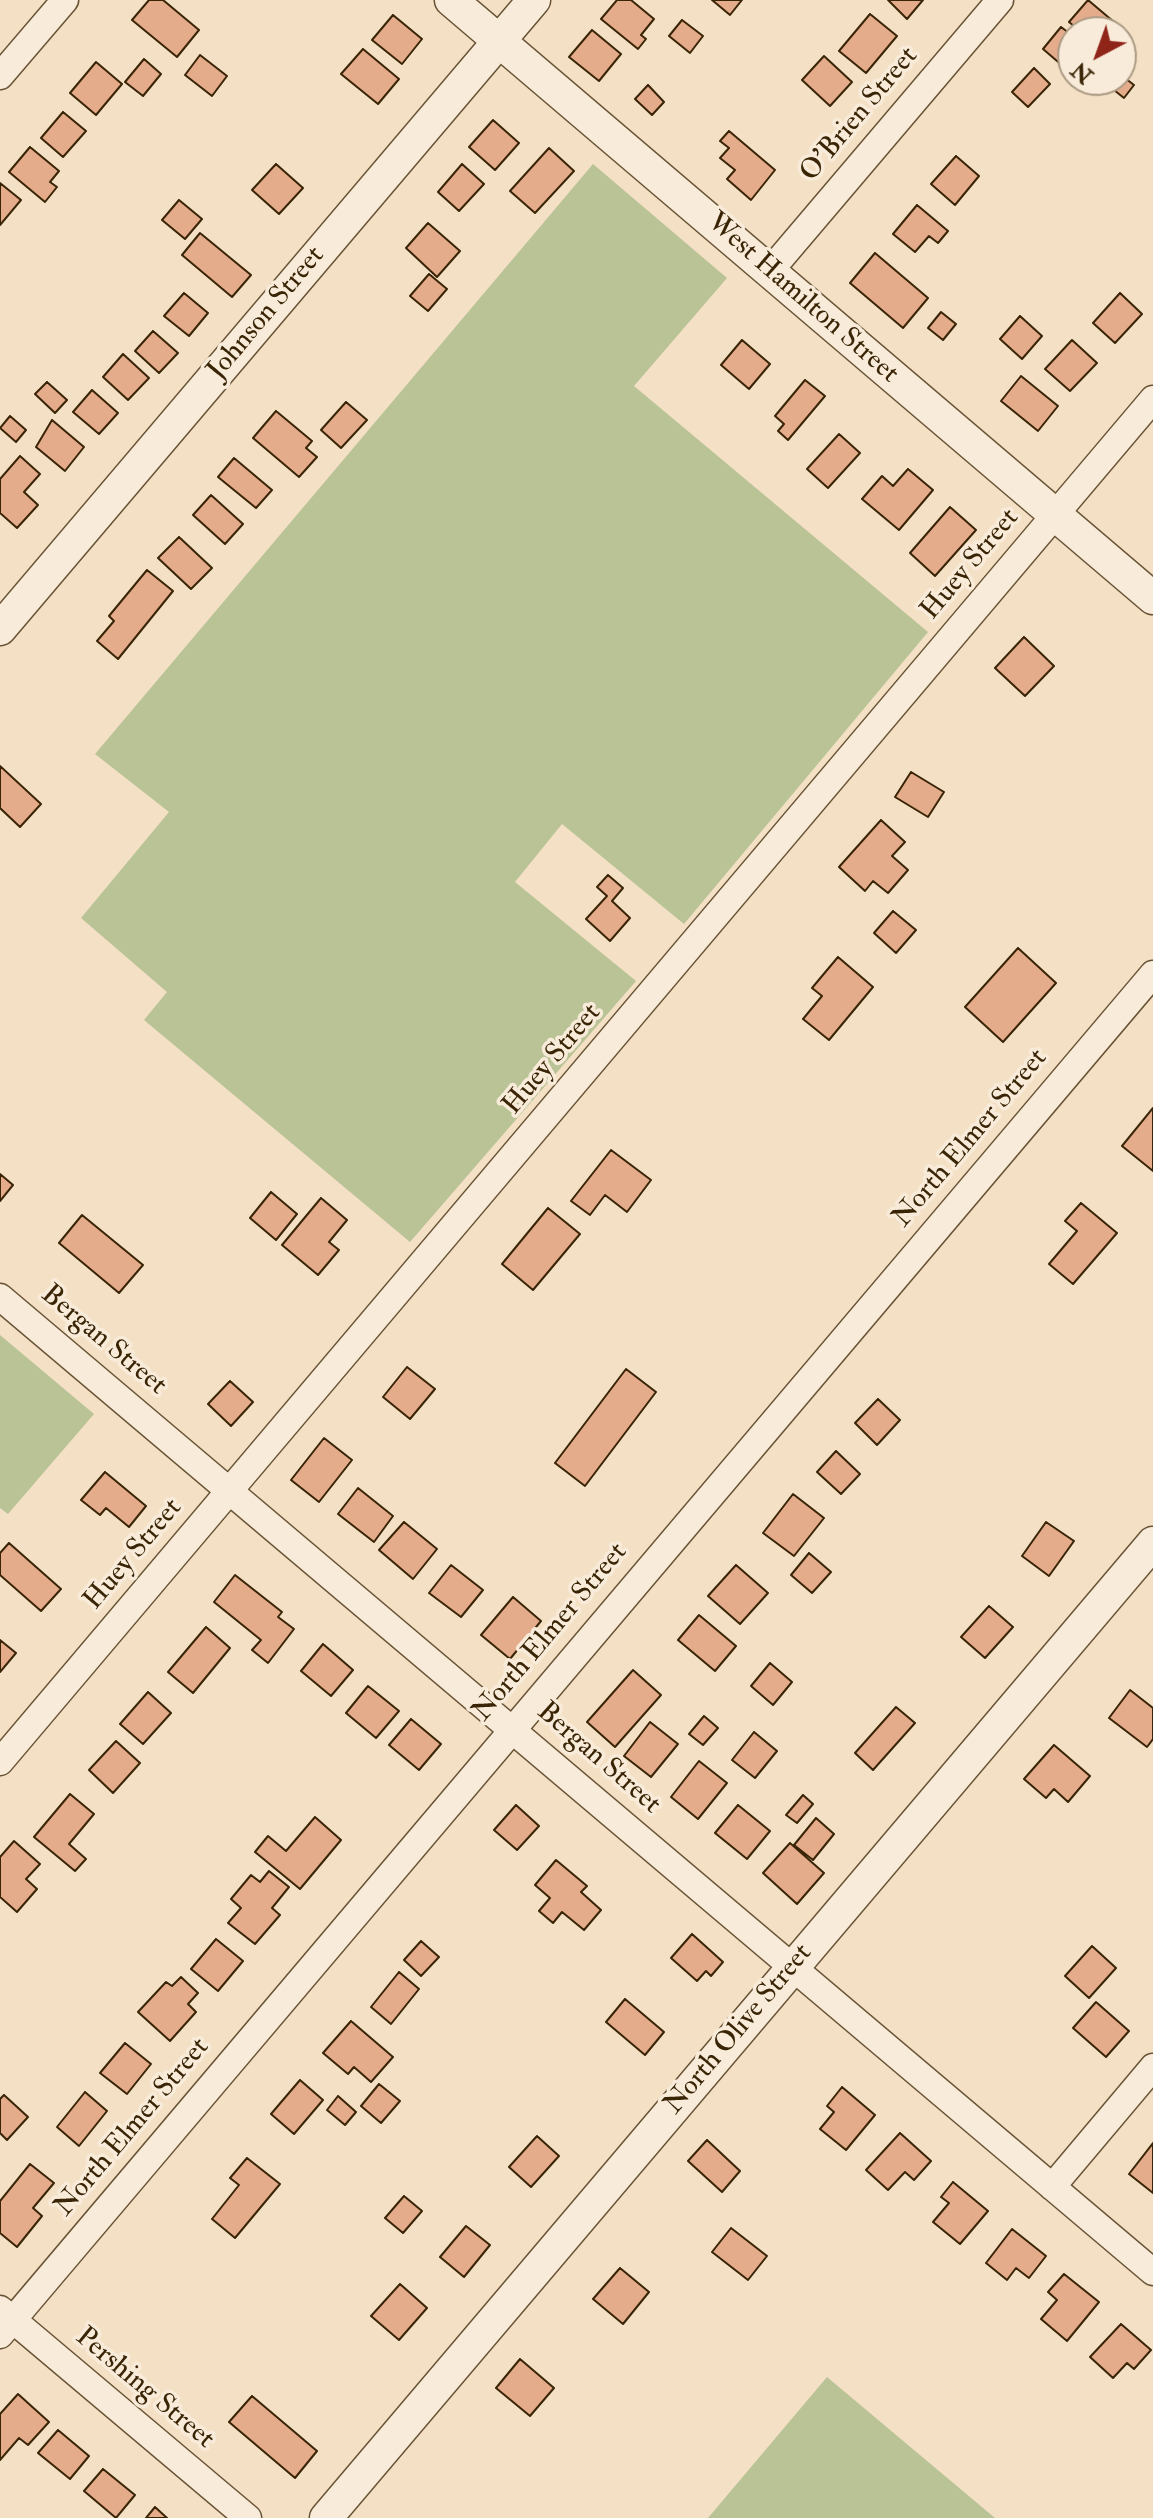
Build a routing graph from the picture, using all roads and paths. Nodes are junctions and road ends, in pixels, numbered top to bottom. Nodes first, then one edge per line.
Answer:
1 (65, 0) edge
2 (451, 0) edge
3 (534, 0) edge
4 (1000, 0) edge
5 (500, 41) junction
6 (0, 76) edge
7 (769, 272) junction
8 (1153, 399) edge
9 (1055, 515) junction
10 (1153, 598) edge
11 (0, 629) edge
12 (1153, 974) edge
13 (0, 1297) edge
14 (231, 1491) junction
15 (1153, 1543) edge
16 (513, 1729) junction
17 (0, 1762) edge
18 (791, 1967) junction
19 (1153, 2067) edge
20 (1052, 2187) junction
21 (1153, 2272) edge
22 (4, 2322) edge
23 (248, 2518) edge
24 (326, 2518) edge

1 - 6 street
2 - 5 street, West Hamilton Street
3 - 5 street, Johnson Street
4 - 7 street, O'Brien Street
5 - 7 street, West Hamilton Street
5 - 11 street, Johnson Street
7 - 9 street, West Hamilton Street
8 - 9 street, Huey Street
9 - 10 street, West Hamilton Street
9 - 14 street, Huey Street
12 - 16 street, North Elmer Street
13 - 14 street, Bergan Street
14 - 16 street, Bergan Street
14 - 17 street, Huey Street
15 - 18 street, North Olive Street
16 - 18 street, Bergan Street
16 - 22 street, North Elmer Street
18 - 20 street, Bergan Street
18 - 24 street, North Olive Street
19 - 20 street
20 - 21 street, Bergan Street
22 - 23 street, Pershing Street

